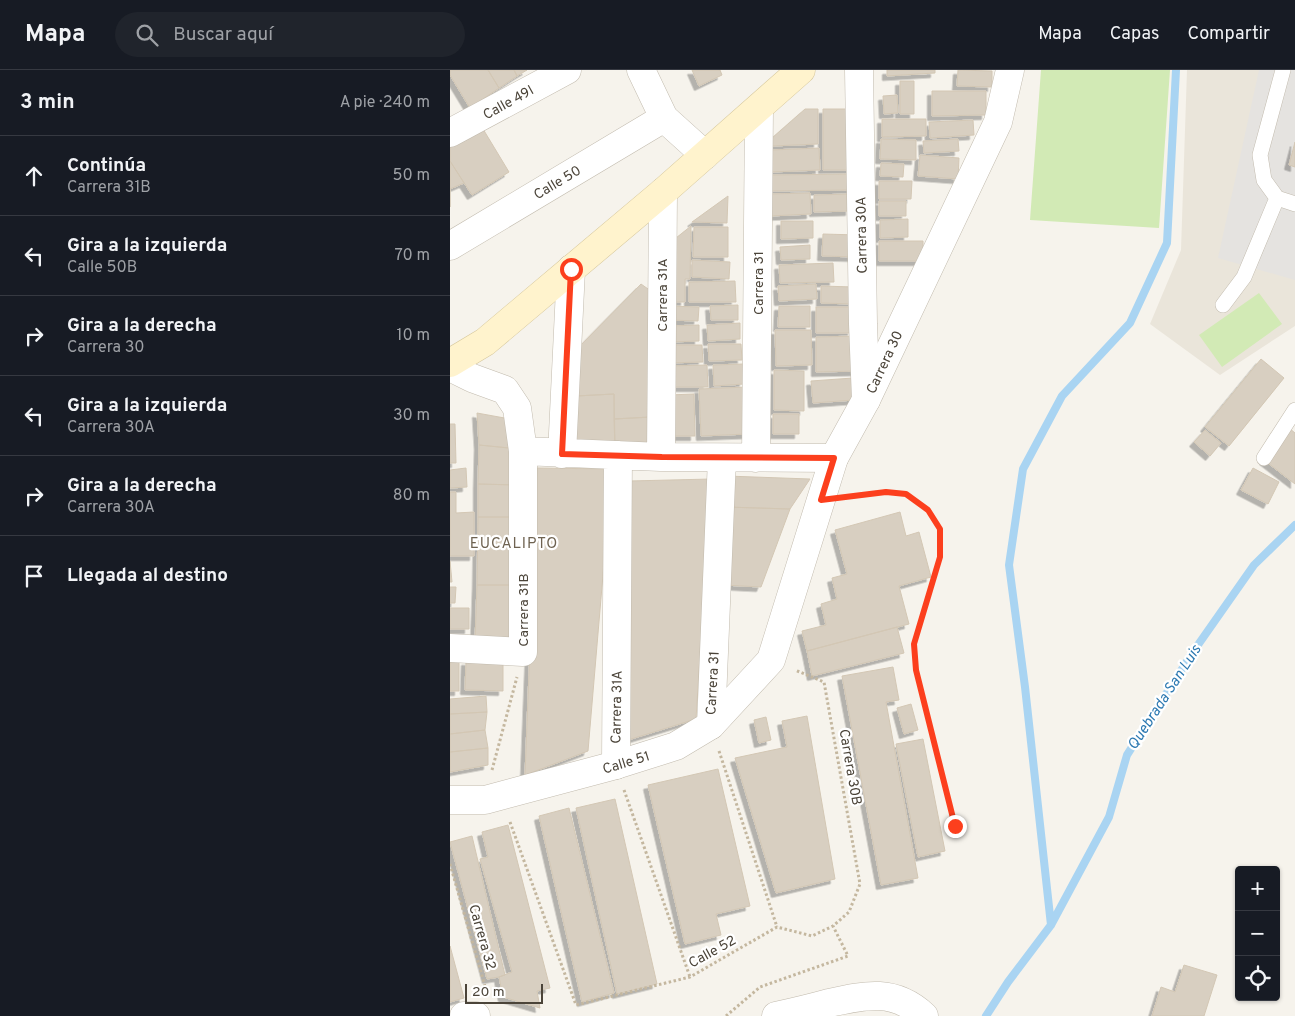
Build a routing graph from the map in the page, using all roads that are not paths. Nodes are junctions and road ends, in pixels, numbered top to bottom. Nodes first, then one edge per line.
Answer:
1 (567, 70) edge
2 (641, 70) edge
3 (801, 70) edge
4 (859, 70) edge
5 (1010, 70) edge
6 (1283, 70) edge
7 (759, 108) junction
8 (664, 118) junction
9 (450, 133) edge
10 (705, 155) junction
11 (663, 192) junction
12 (1277, 198) junction
13 (1295, 204) edge
14 (450, 246) edge
15 (571, 269) junction
16 (1223, 305) dead end
17 (450, 365) edge
18 (866, 400) junction
19 (1295, 410) edge
20 (523, 451) junction
21 (562, 454) junction
22 (618, 455) junction
23 (662, 457) junction
24 (722, 458) junction
25 (756, 458) junction
26 (834, 458) junction
27 (1264, 458) dead end
28 (450, 648) edge
29 (771, 660) joint
30 (710, 724) junction
31 (616, 766) junction
32 (450, 800) edge
33 (482, 1006) edge
34 (464, 1016) edge
35 (776, 1016) edge
36 (924, 1016) edge

1 - 9 street, Calle 49I
2 - 8 street
3 - 7 main road
4 - 18 street, Carrera 30A
5 - 18 street, Carrera 30
6 - 12 lane
7 - 10 main road
7 - 25 street, Carrera 31
8 - 10 street
8 - 14 street, Calle 50
10 - 11 main road
11 - 15 main road
11 - 23 street, Carrera 31A
12 - 13 lane
12 - 16 lane
15 - 17 main road
15 - 21 street
17 - 20 street, Carrera 31B
18 - 26 street, Carrera 30
19 - 27 lane
20 - 21 street
20 - 28 street, Carrera 31B
21 - 22 street
22 - 23 street
22 - 31 street, Carrera 31A
23 - 24 street
24 - 25 street
24 - 30 street, Carrera 31
25 - 26 street
26 - 29 street, Carrera 30
29 - 30 street, Calle 51
30 - 31 street, Calle 51
31 - 32 street, Calle 51
33 - 34 street
35 - 36 street

